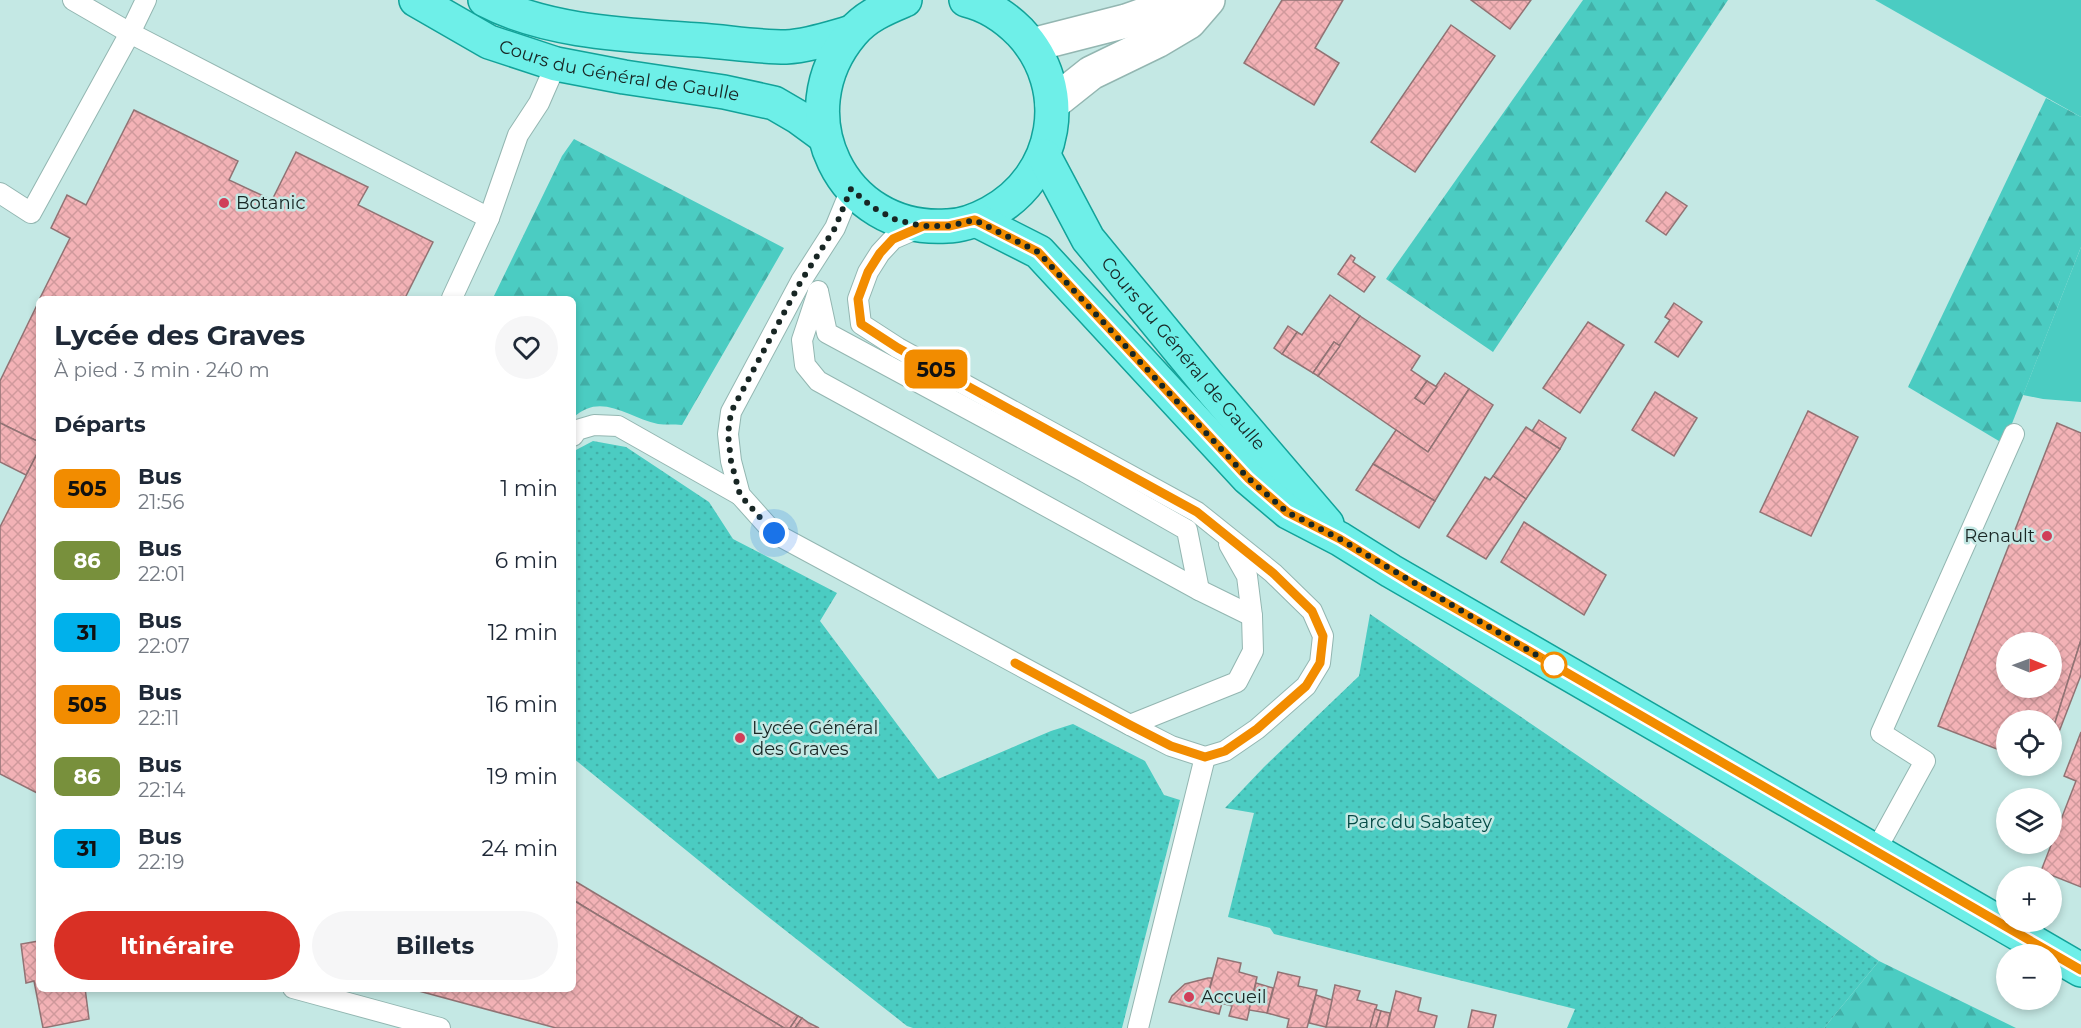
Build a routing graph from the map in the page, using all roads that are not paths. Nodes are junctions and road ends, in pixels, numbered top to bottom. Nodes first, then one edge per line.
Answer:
1 (73, 0) edge
2 (146, 0) edge
3 (416, 0) edge
4 (485, 0) edge
5 (905, 0) edge
6 (966, 0) edge
7 (1187, 5) edge
8 (852, 32) junction
9 (130, 33) junction
10 (1032, 45) junction
11 (556, 64) junction
12 (1053, 104) junction
13 (824, 136) junction
14 (1044, 156) junction
15 (851, 189) junction
16 (0, 193) edge
17 (489, 218) junction
18 (975, 220) junction
19 (923, 226) junction
20 (824, 247) junction
21 (818, 292) junction
22 (453, 296) edge
23 (576, 432) edge
24 (2014, 434) dead end
25 (740, 495) junction
26 (1224, 534) junction
27 (1340, 539) junction
28 (1199, 590) junction
29 (1251, 616) junction
30 (1130, 725) junction
31 (1205, 757) junction
32 (1876, 850) junction
33 (2081, 970) edge
34 (308, 992) edge
35 (1142, 1027) edge
36 (440, 1028) edge

1 - 9 lane
2 - 9 lane
3 - 11 main road, Cours du Général de Gaulle
4 - 8 main road, Cours du Général de Gaulle
5 - 8 main road
6 - 10 main road
7 - 10 street
7 - 12 street
8 - 13 main road
9 - 16 lane
9 - 17 lane
10 - 12 main road
11 - 13 main road, Cours du Général de Gaulle
11 - 17 lane
12 - 14 main road
13 - 15 main road
14 - 18 main road
14 - 27 main road, Cours du Général de Gaulle
15 - 19 main road
15 - 20 lane
17 - 22 lane
18 - 19 main road
18 - 27 main road, Cours du Général de Gaulle
19 - 26 lane
20 - 21 lane
20 - 25 lane
21 - 28 lane
21 - 28 lane
23 - 25 lane
24 - 32 lane
25 - 30 lane
26 - 29 lane
26 - 31 lane
27 - 32 main road, Cours du Général de Gaulle
28 - 29 lane
29 - 30 lane
30 - 31 lane
31 - 35 lane
32 - 33 main road, Cours du Général de Gaulle
34 - 36 lane

